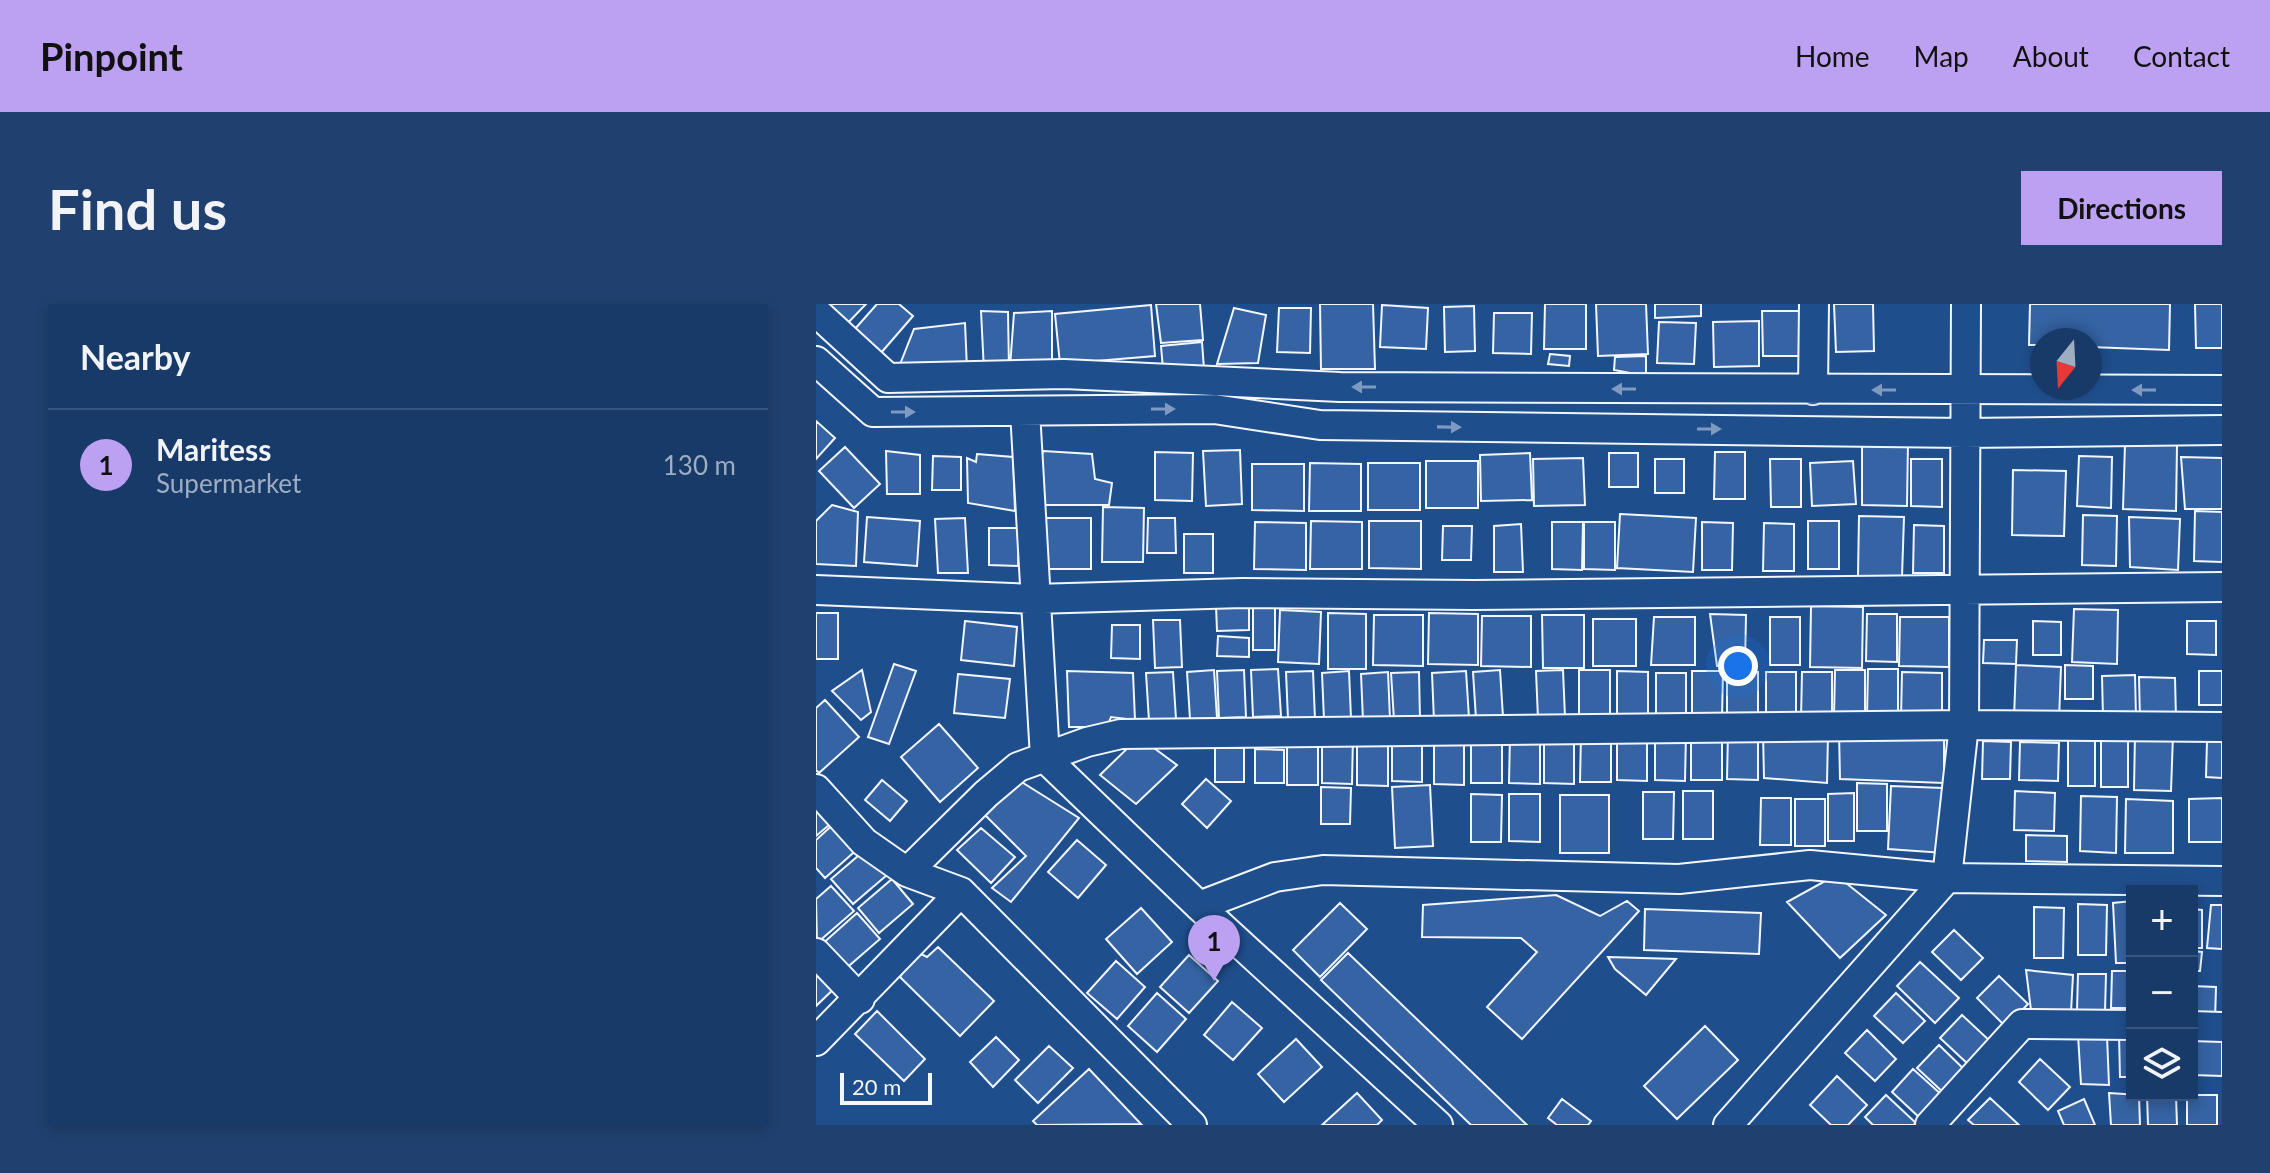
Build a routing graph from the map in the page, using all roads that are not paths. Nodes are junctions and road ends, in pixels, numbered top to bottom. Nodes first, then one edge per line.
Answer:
1 (1814, 304) edge
2 (1966, 304) edge
3 (816, 312) edge
4 (816, 361) edge
5 (1075, 375) junction
6 (1966, 389) junction
7 (1813, 390) junction
8 (2222, 390) edge
9 (1025, 411) junction
10 (1076, 411) junction
11 (2222, 430) edge
12 (1964, 433) junction
13 (2222, 587) edge
14 (1966, 589) junction
15 (816, 590) edge
16 (1034, 599) junction
17 (1964, 725) junction
18 (2222, 727) edge
19 (1045, 758) junction
20 (816, 789) edge
21 (907, 872) junction
22 (1947, 878) junction
23 (2222, 881) edge
24 (961, 892) junction
25 (1199, 906) junction
26 (816, 953) edge
27 (860, 999) junction
28 (2126, 1025) edge
29 (2198, 1026) edge
30 (2222, 1027) edge
31 (816, 1041) edge
32 (1192, 1125) edge
33 (1438, 1125) edge
34 (1728, 1125) edge
35 (1930, 1125) edge

1 - 7 street
2 - 6 street
3 - 5 street
4 -> 9 street
7 -> 5 street
5 - 10 street
6 -> 7 street
8 -> 6 street
6 - 12 street
9 - 10 street
9 - 16 street
10 -> 12 street
11 - 12 street
12 - 14 street
13 - 14 street
14 - 16 street
14 - 17 street
15 - 16 street
16 - 19 street
17 - 18 street
17 - 19 street
17 - 22 street
19 - 21 street
19 - 25 street
20 - 21 street
21 - 24 street
22 - 23 street
22 - 25 street
22 - 34 street
24 - 27 street
24 - 32 street
25 - 33 street
26 - 27 street
27 - 31 street
28 - 35 street
29 - 30 street

